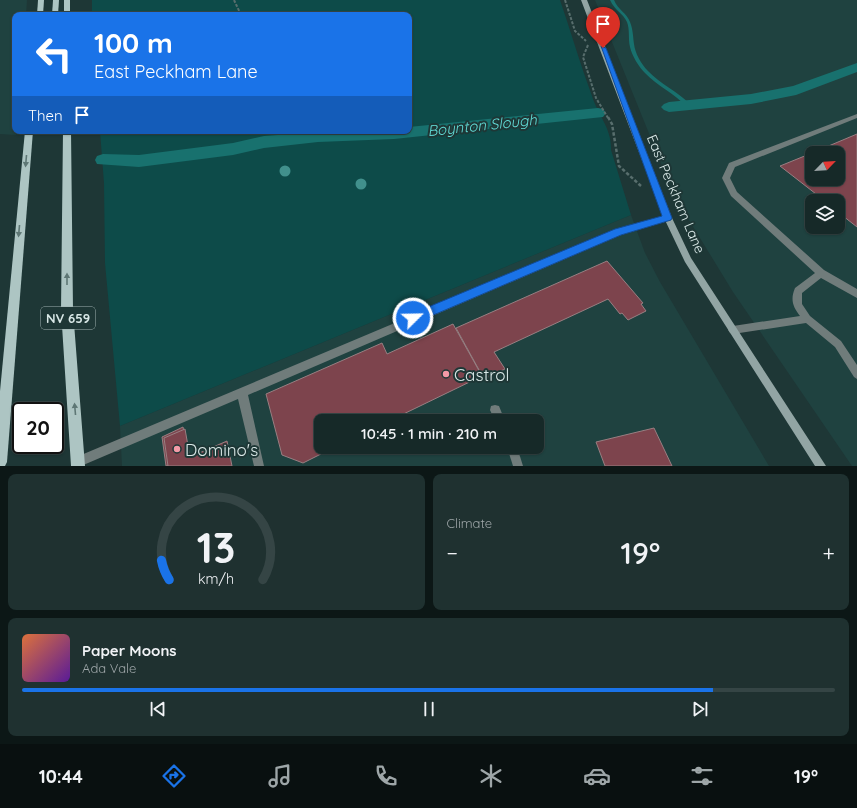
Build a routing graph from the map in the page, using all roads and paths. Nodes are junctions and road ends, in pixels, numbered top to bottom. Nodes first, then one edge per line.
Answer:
1 (41, 0) edge
2 (56, 0) edge
3 (67, 0) edge
4 (234, 0) edge
5 (565, 0) edge
6 (584, 0) edge
7 (40, 12) edge
8 (55, 12) edge
9 (67, 12) edge
10 (239, 12) edge
11 (857, 116) edge
12 (29, 134) edge
13 (67, 134) edge
14 (657, 191) junction
15 (668, 218) junction
16 (821, 273) junction
17 (857, 294) edge
18 (807, 319) junction
19 (733, 330) junction
20 (857, 374) edge
21 (242, 392) junction
22 (495, 410) dead end
23 (497, 414) edge
24 (514, 454) edge
25 (0, 462) edge
26 (816, 463) edge
27 (78, 464) edge
28 (259, 466) edge
29 (518, 466) edge

1 - 7 main road
2 - 8 main road
3 - 9 main road
4 - 10 path
5 - 14 path
6 - 14 street, East Peckham Lane
11 - 16 lane
12 -> 25 main road
27 -> 13 main road, NV 659
14 - 15 street, East Peckham Lane
15 - 19 street, East Peckham Lane
15 - 21 lane
16 - 17 lane
16 - 18 lane
18 - 19 lane
18 - 20 lane
19 - 26 street, East Peckham Lane
21 - 27 lane
21 - 28 lane
22 - 23 lane
24 - 29 lane

